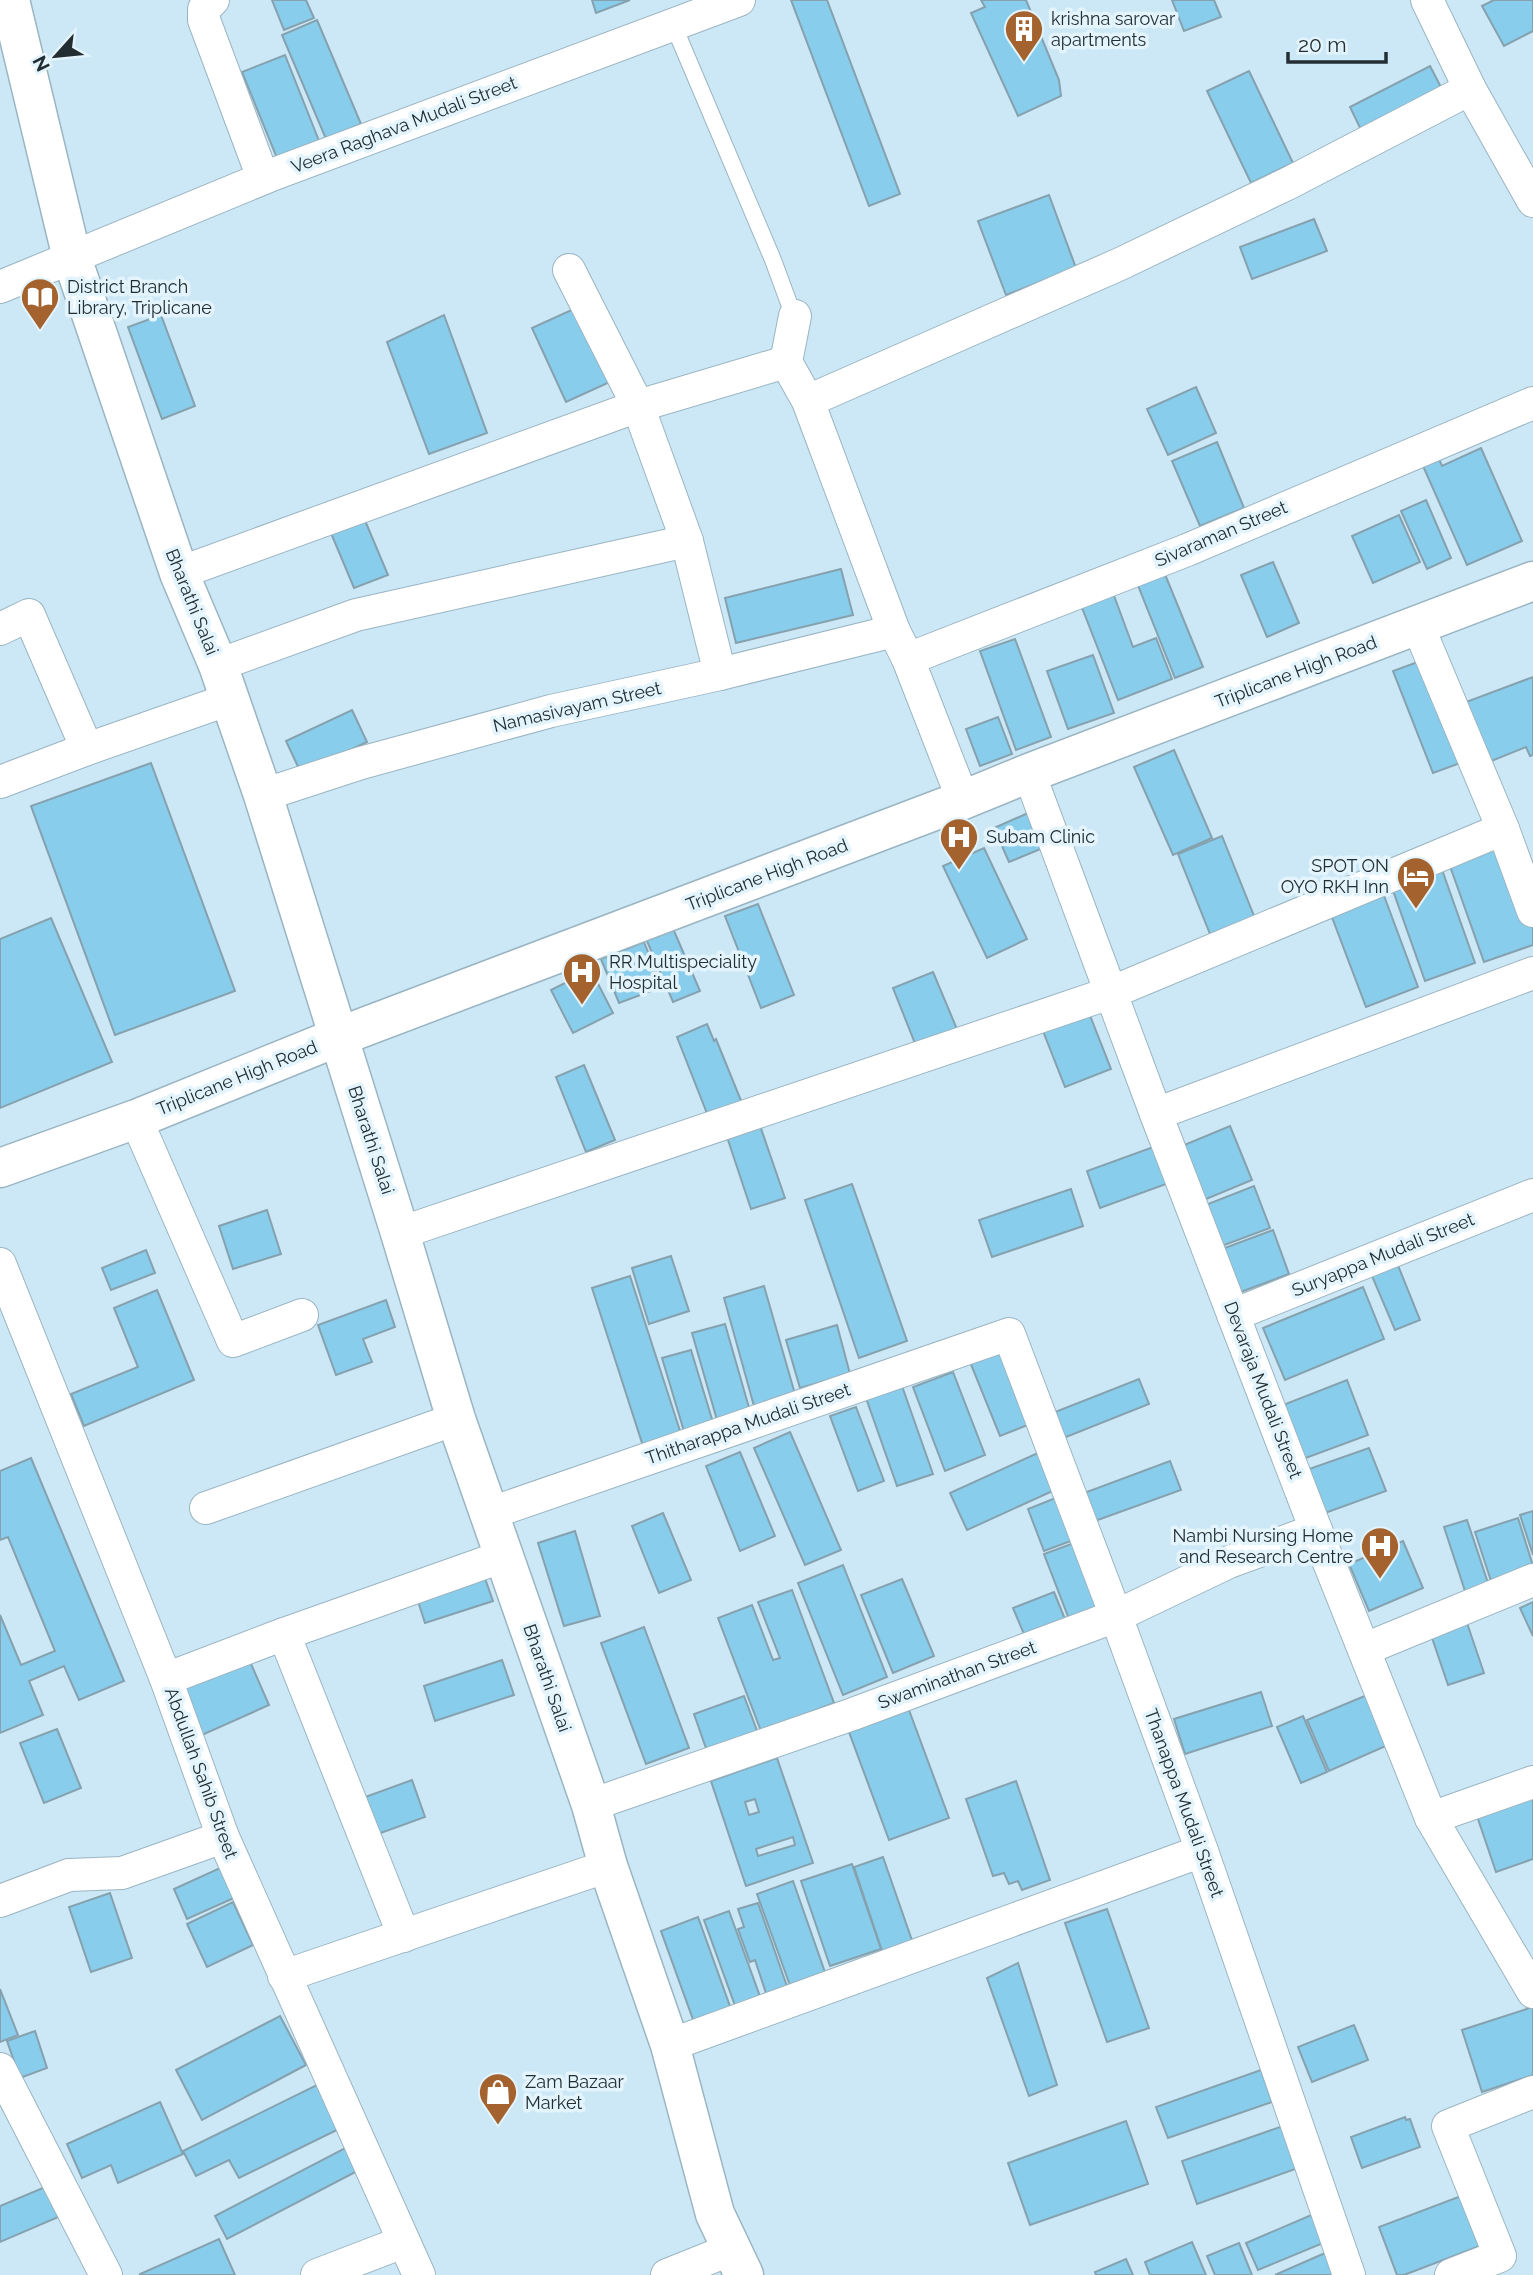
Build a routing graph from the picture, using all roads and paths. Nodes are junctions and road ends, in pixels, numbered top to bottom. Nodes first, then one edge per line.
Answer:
1 (10, 0) edge
2 (213, 0) edge
3 (739, 0) edge
4 (1427, 0) edge
5 (673, 24) junction
6 (1470, 89) junction
7 (1523, 158) edge
8 (263, 178) junction
9 (1533, 201) edge
10 (72, 258) junction
11 (569, 270) dead end
12 (0, 287) edge
13 (793, 311) joint
14 (786, 362) junction
15 (808, 401) junction
16 (1533, 403) edge
17 (638, 406) junction
18 (687, 541) junction
19 (179, 573) junction
20 (1533, 581) edge
21 (1418, 626) junction
22 (0, 629) edge
23 (894, 631) junction
24 (908, 659) junction
25 (720, 674) junction
26 (224, 682) junction
27 (87, 749) junction
28 (1028, 772) junction
29 (0, 782) edge
30 (263, 795) junction
31 (963, 800) junction
32 (1503, 829) junction
33 (1533, 911) edge
34 (1533, 973) edge
35 (1110, 993) junction
36 (338, 1037) junction
37 (1156, 1114) junction
38 (136, 1119) junction
39 (0, 1168) edge
40 (1533, 1195) edge
41 (400, 1233) junction
42 (0, 1265) edge
43 (302, 1315) dead end
44 (1233, 1315) junction
45 (1009, 1334) joint
46 (456, 1419) junction
47 (206, 1508) dead end
48 (488, 1514) junction
49 (1316, 1530) junction
50 (504, 1556) junction
51 (1533, 1580) edge
52 (1116, 1616) junction
53 (284, 1634) junction
54 (1365, 1648) junction
55 (166, 1679) junction
56 (1533, 1782) edge
57 (591, 1805) junction
58 (1432, 1818) junction
59 (223, 1837) junction
60 (1202, 1851) junction
61 (608, 1866) junction
62 (0, 1901) edge
63 (404, 1936) junction
64 (284, 1976) junction
65 (1533, 1992) edge
66 (670, 2045) junction
67 (0, 2069) edge
68 (1533, 2092) edge
69 (403, 2242) junction
70 (738, 2262) edge
71 (106, 2275) edge
72 (317, 2275) edge
73 (419, 2275) edge
74 (667, 2275) edge
75 (1349, 2275) edge
76 (1451, 2275) edge

1 - 10 street, Bharathi Salai
2 - 8 street
3 - 5 street, Veera Raghava Mudali Street
4 - 6 street
5 - 8 street, Veera Raghava Mudali Street
5 - 13 lane
6 - 7 street
6 - 15 street
7 - 9 street
8 - 10 street, Veera Raghava Mudali Street
10 - 12 street, Veera Raghava Mudali Street
10 - 19 street, Bharathi Salai
11 - 17 street
13 - 14 street
14 - 15 street
14 - 17 street
15 - 23 street
16 - 24 street, Sivaraman Street
17 - 18 street
17 - 19 street
18 - 25 street
18 - 26 street
19 - 26 street, Bharathi Salai
20 - 21 street, Triplicane High Road
21 - 28 street, Triplicane High Road
21 - 32 street
22 - 27 street
23 - 24 street
23 - 25 street, Namasivayam Street
24 - 31 street
25 - 30 street, Namasivayam Street
26 - 27 street
26 - 30 street, Bharathi Salai
27 - 29 street
28 - 31 street, Triplicane High Road
28 - 35 street, Devaraja Mudali Street
30 - 36 street, Bharathi Salai
31 - 36 street, Triplicane High Road
32 - 33 street
32 - 35 street
34 - 37 street
35 - 37 street, Devaraja Mudali Street
35 - 41 street
36 - 38 street, Triplicane High Road
36 - 41 street, Bharathi Salai
37 - 44 street, Devaraja Mudali Street
38 - 39 street, Triplicane High Road
38 - 43 street
40 - 44 street, Suryappa Mudali Street
41 - 46 street, Bharathi Salai
42 - 55 street, Abdullah Sahib Street
44 - 49 street, Devaraja Mudali Street
45 - 48 street, Thitharappa Mudali Street
45 - 52 street, Thanappa Mudali Street
46 - 47 street
46 - 48 street, Bharathi Salai
48 - 50 street, Bharathi Salai
49 - 52 street, Swaminathan Street
49 - 54 street, Devaraja Mudali Street
50 - 53 street
50 - 57 street, Bharathi Salai
51 - 54 street
52 - 57 street, Swaminathan Street
52 - 60 street, Thanappa Mudali Street
53 - 55 street
53 - 63 street
54 - 58 street, Devaraja Mudali Street
55 - 59 street, Abdullah Sahib Street
56 - 58 street
57 - 61 street, Bharathi Salai
58 - 65 street, Devaraja Mudali Street
59 - 62 street
59 - 64 street, Abdullah Sahib Street
60 - 66 street
60 - 75 street, Thanappa Mudali Street
61 - 63 street
61 - 66 street, Bharathi Salai
63 - 64 street
64 - 69 street, Abdullah Sahib Street
66 - 70 street, Bharathi Salai
67 - 71 street
68 - 76 street
69 - 72 street
69 - 73 street, Abdullah Sahib Street
70 - 74 street

